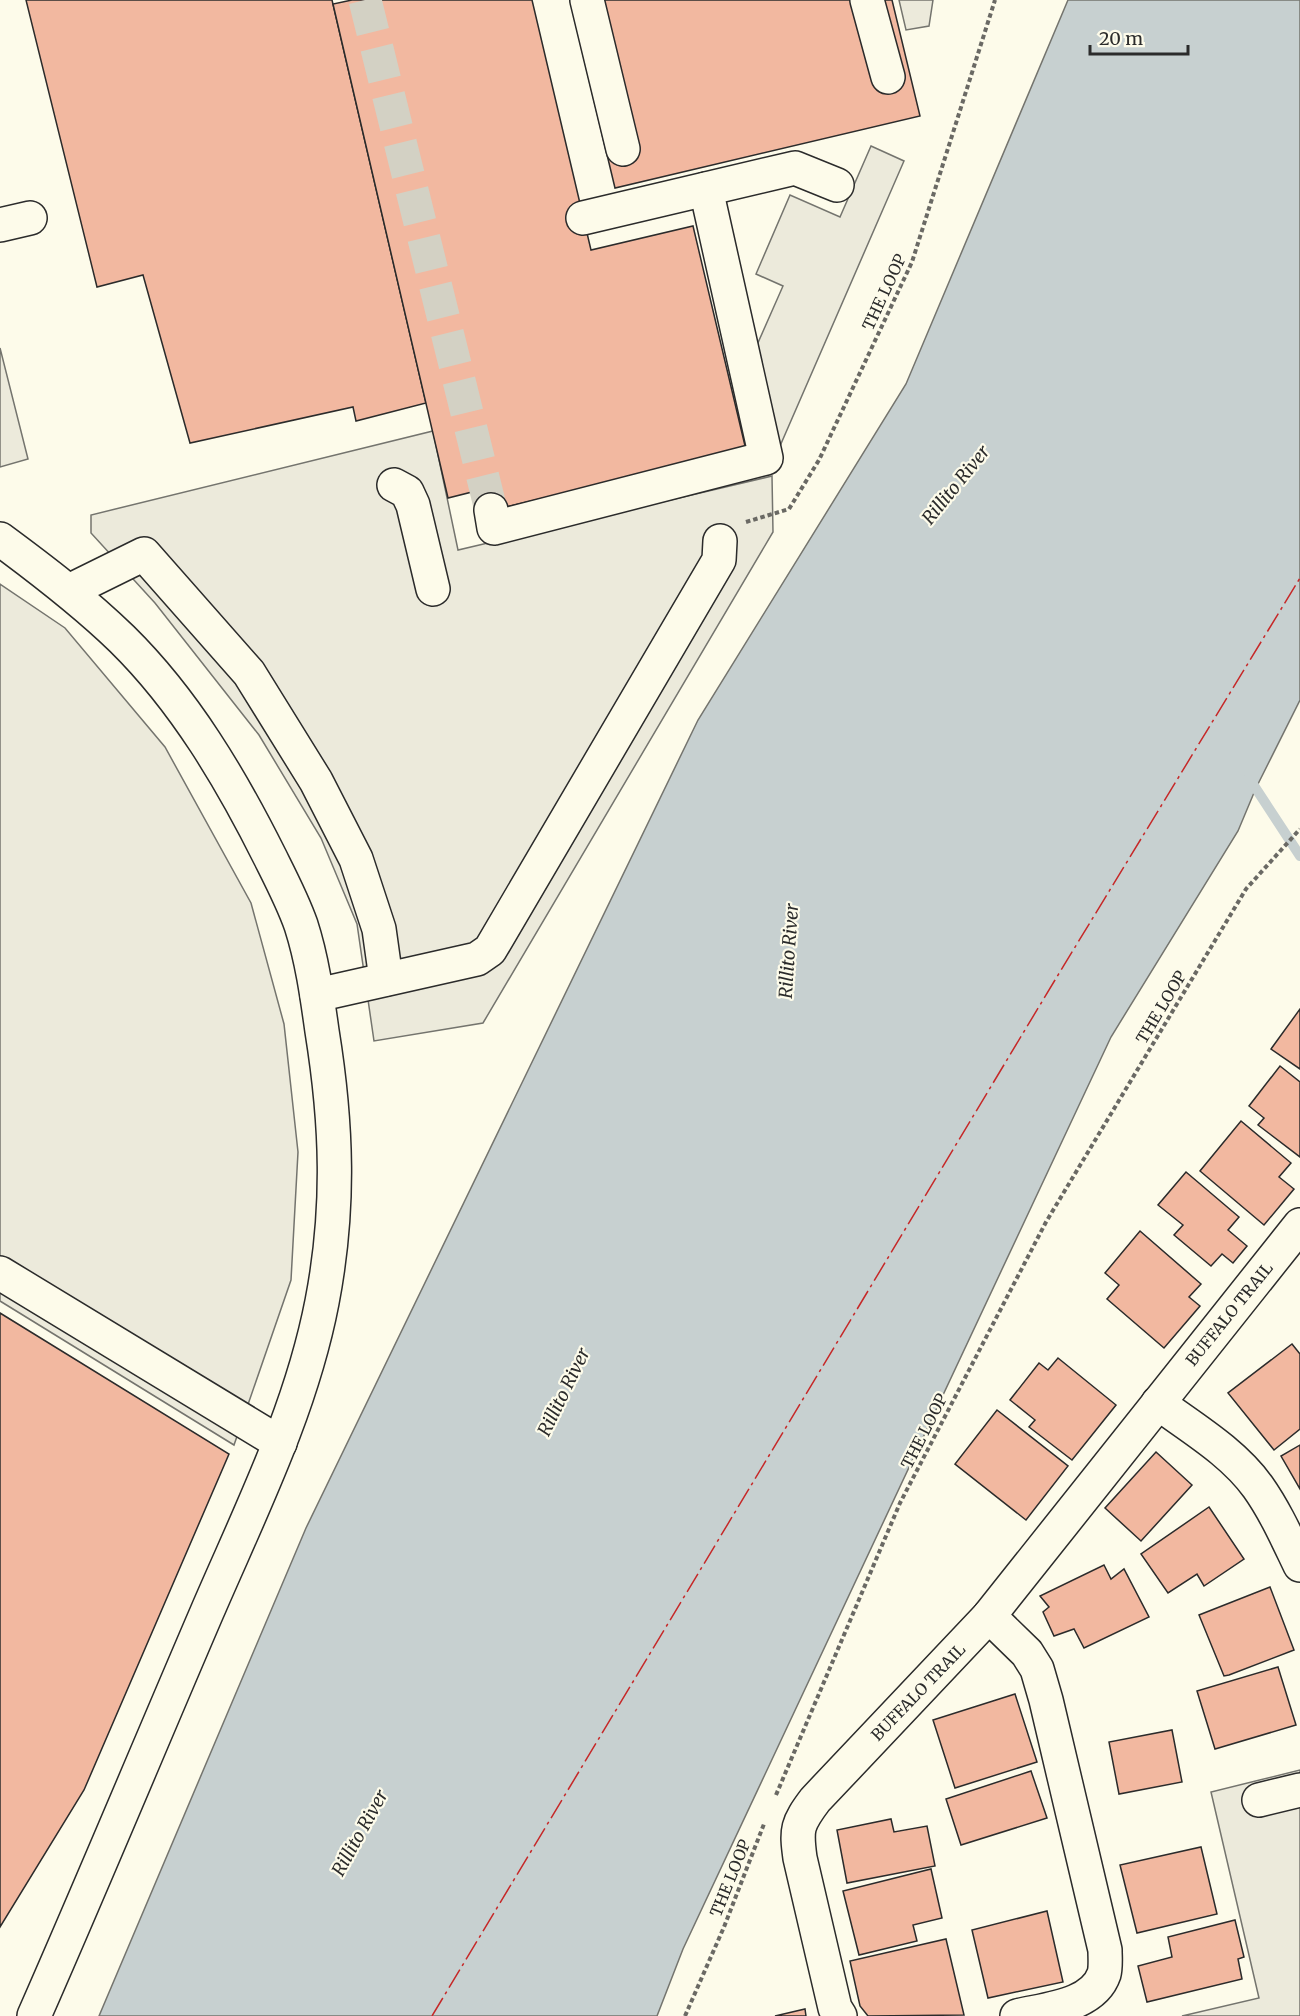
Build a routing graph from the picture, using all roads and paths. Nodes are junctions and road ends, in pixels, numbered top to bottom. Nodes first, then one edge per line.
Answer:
1 (587, 0) edge
2 (867, 0) edge
3 (995, 0) edge
4 (888, 76) dead end
5 (623, 149) dead end
6 (837, 185) dead end
7 (706, 189) junction
8 (583, 218) dead end
9 (394, 485) dead end
10 (491, 510) tunnel mouth
11 (728, 533) joint
12 (0, 539) edge
13 (433, 589) dead end
14 (69, 591) junction
15 (1300, 829) edge
16 (386, 980) junction
17 (317, 995) junction
18 (1300, 1225) edge
19 (0, 1273) edge
20 (1158, 1403) junction
21 (280, 1443) junction
22 (1300, 1565) edge
23 (989, 1616) junction
24 (1300, 1790) edge
25 (1259, 1800) dead end
26 (773, 1802) dead end
27 (765, 1823) dead end
28 (34, 2016) edge
29 (685, 2016) edge
30 (840, 2016) edge
31 (1017, 2016) edge

1 - 5 street
2 - 4 street
3 - 11 path, THE LOOP
6 - 7 street
7 - 8 street
7 - 10 street
9 - 13 street
11 - 16 street
12 - 14 street
14 - 16 street
14 - 17 street
15 - 26 path, THE LOOP
16 - 17 street
17 - 21 street
18 - 20 street, BUFFALO TRAIL
19 - 21 street
20 - 22 street
20 - 23 street, BUFFALO TRAIL
21 - 28 street
23 - 30 street, BUFFALO TRAIL
23 - 31 street
24 - 25 street
27 - 29 path, THE LOOP

